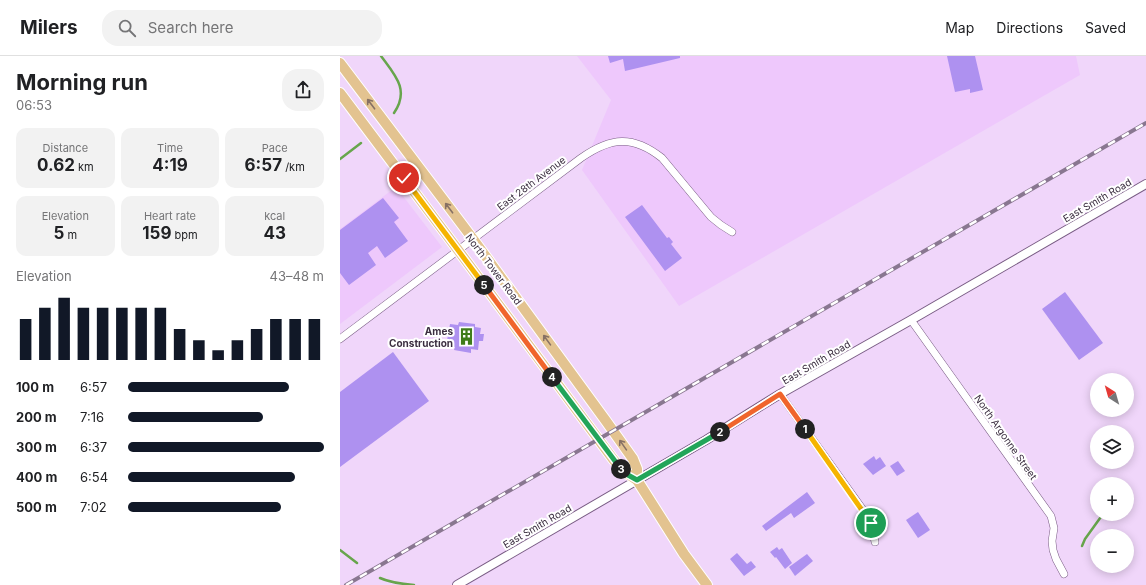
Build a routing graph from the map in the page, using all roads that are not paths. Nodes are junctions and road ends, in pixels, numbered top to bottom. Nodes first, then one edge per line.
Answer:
1 (340, 63) edge
2 (340, 93) edge
3 (1146, 184) edge
4 (732, 232) dead end
5 (473, 239) junction
6 (458, 250) junction
7 (911, 320) junction
8 (340, 339) edge
9 (780, 394) junction
10 (637, 480) junction
11 (875, 542) dead end
12 (1064, 574) dead end
13 (457, 585) edge
14 (706, 585) edge

5 -> 1 main road, North Tower Road
2 - 6 main road, North Tower Road
3 - 7 street, East Smith Road
4 - 5 street, East 28th Avenue
5 - 6 street, East 28th Avenue
10 -> 5 main road, North Tower Road
6 - 8 street, East 28th Avenue
6 - 10 main road, North Tower Road
7 - 9 street, East Smith Road
7 - 12 street, North Argonne Street
9 - 10 street, East Smith Road
9 - 11 street
10 - 13 street, East Smith Road
10 - 14 main road, North Tower Road

